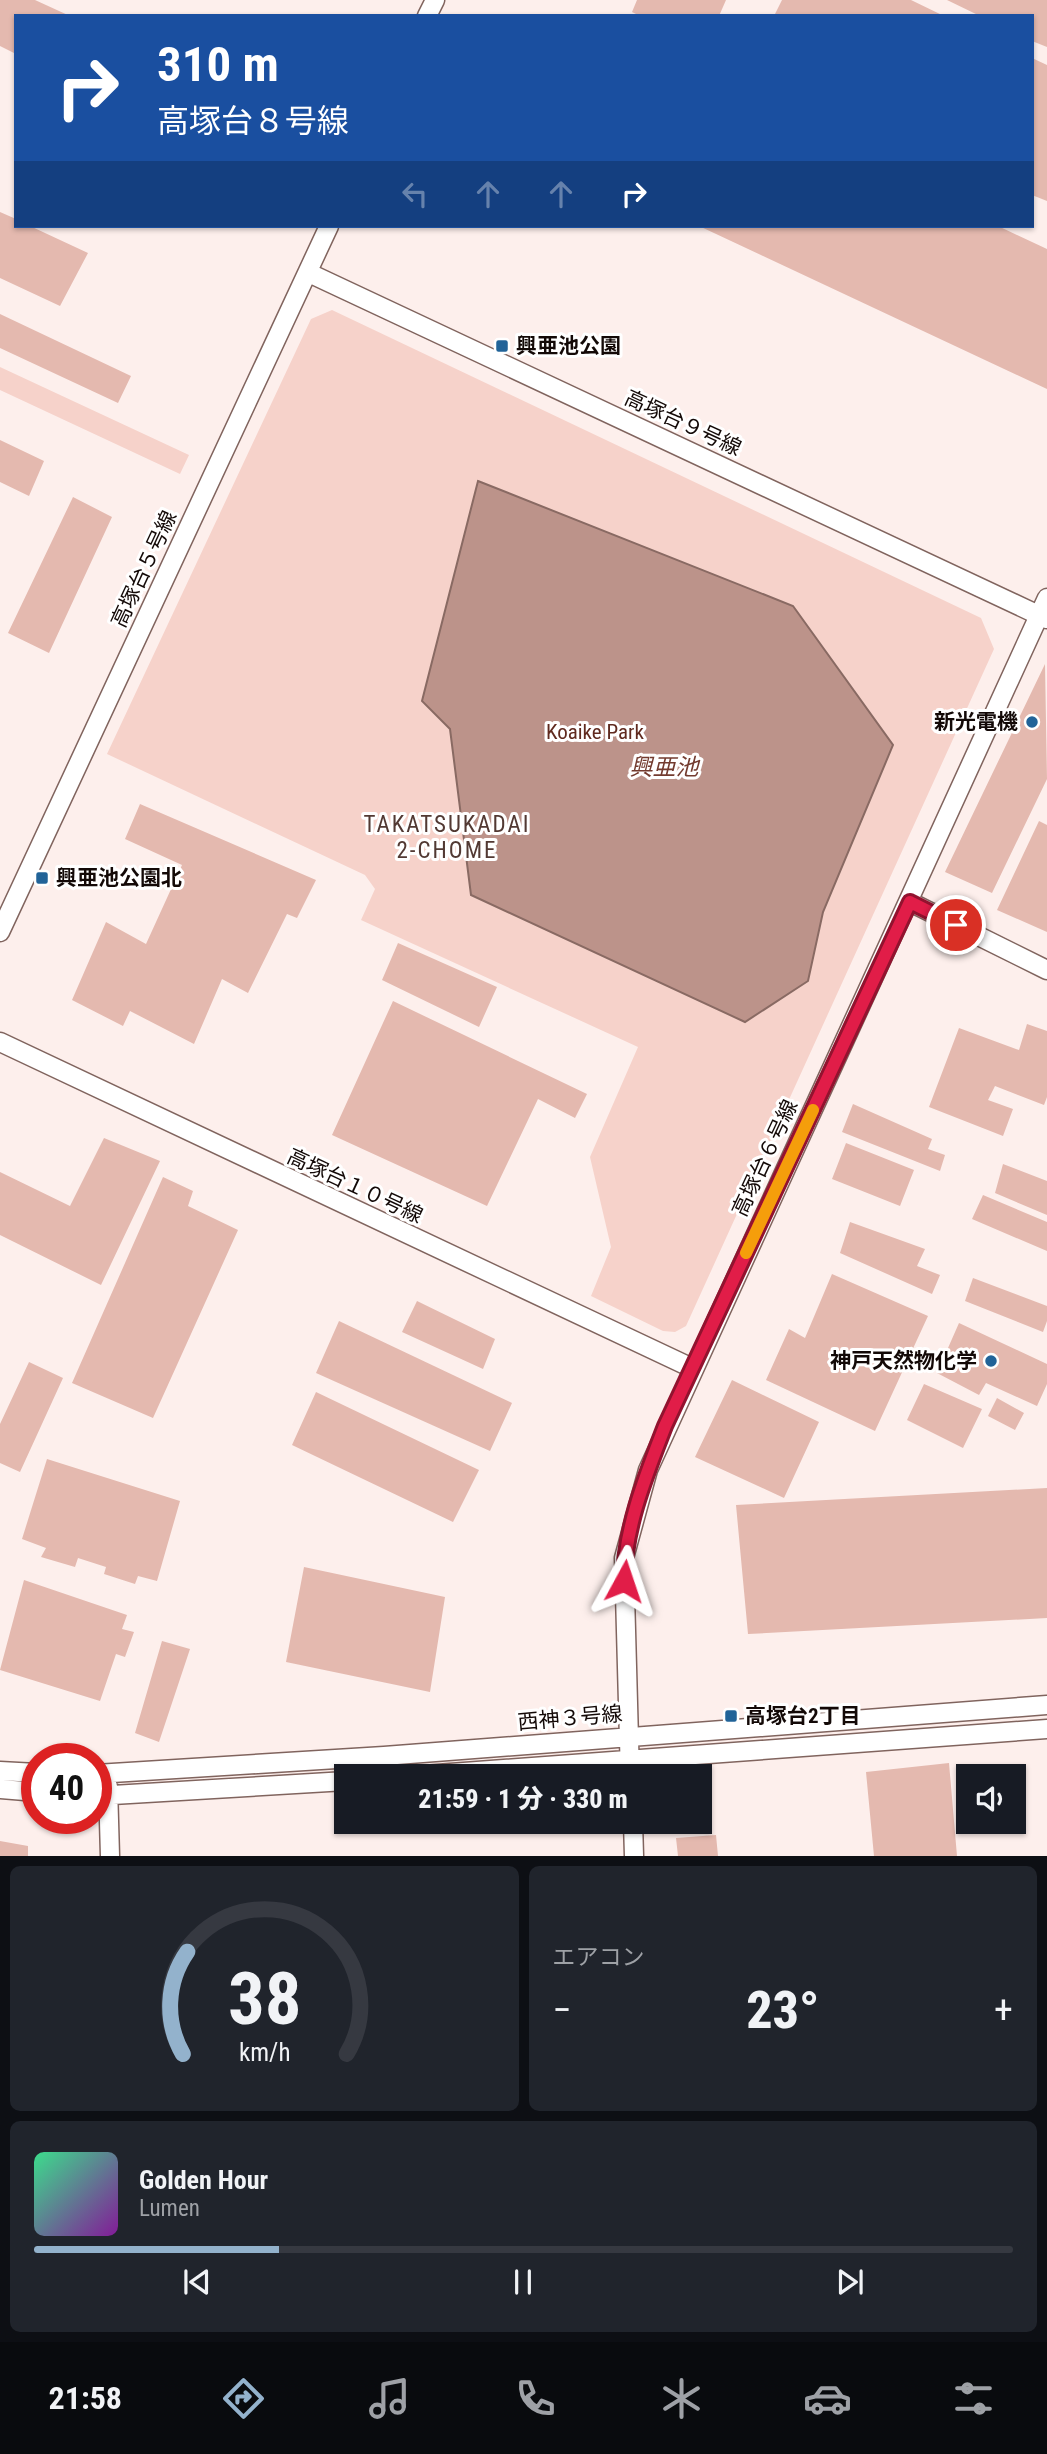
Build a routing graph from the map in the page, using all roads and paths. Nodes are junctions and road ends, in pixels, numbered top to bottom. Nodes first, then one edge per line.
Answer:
1 (328, 228) edge
2 (309, 273) junction
3 (1047, 598) edge
4 (1043, 617) edge
5 (910, 902) junction
6 (0, 932) edge
7 (1047, 971) edge
8 (0, 1042) edge
9 (692, 1368) junction
10 (1047, 1705) edge
11 (1047, 1728) edge
12 (628, 1737) junction
13 (630, 1764) edge
14 (681, 1764) edge
15 (0, 1771) edge
16 (21, 1772) edge
17 (112, 1774) edge
18 (334, 1782) edge
19 (0, 1789) edge
20 (21, 1791) edge
21 (112, 1796) edge
22 (107, 1834) edge
23 (633, 1834) edge
24 (110, 1856) edge
25 (634, 1856) edge

1 - 2 street, 高塚台５号線
2 - 4 street, 高塚台９号線
2 - 6 street, 高塚台５号線
3 - 4 street, 高塚台６号線
4 - 5 street, 高塚台６号線
5 - 7 street
5 - 9 street, 高塚台６号線
8 - 9 street, 高塚台１０号線
9 - 12 street, 高塚台６号線
10 - 12 street, 西神３号線
11 - 14 street
12 - 13 street, 高塚台６号線
12 - 17 street, 西神３号線
15 - 16 street
18 - 21 street
19 - 20 street
22 - 24 street
23 - 25 street

